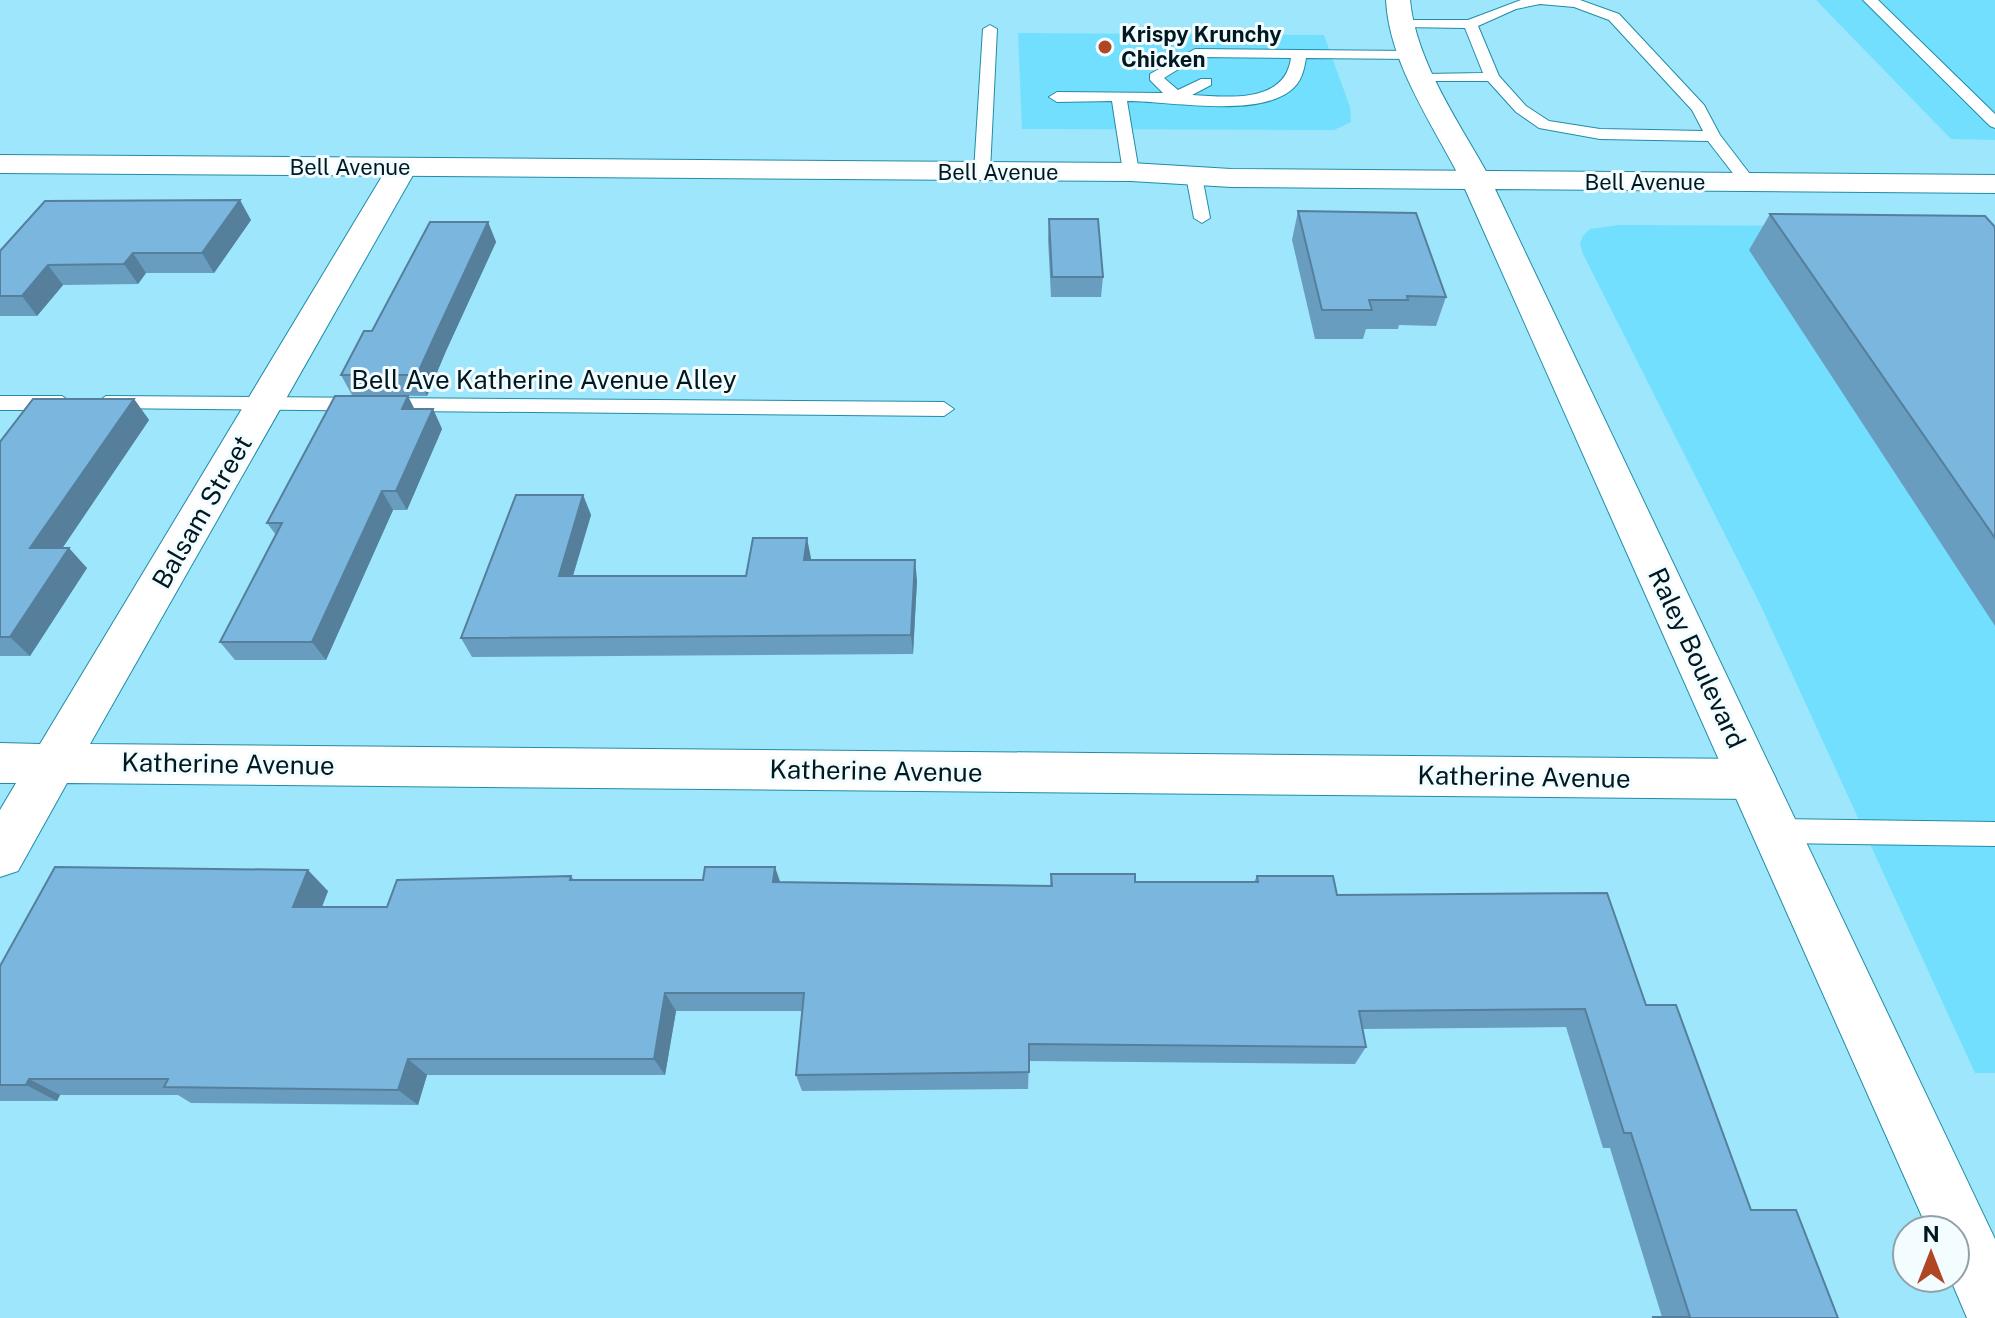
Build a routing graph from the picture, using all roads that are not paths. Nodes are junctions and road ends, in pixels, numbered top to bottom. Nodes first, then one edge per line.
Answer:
1 (1540, 0) edge
2 (1870, 0) edge
3 (1394, 8) edge
4 (1470, 24) junction
5 (990, 29) dead end
6 (1261, 54) junction
7 (1299, 54) junction
8 (1419, 67) junction
9 (1237, 68) dead end
10 (1492, 77) junction
11 (1206, 82) dead end
12 (1057, 97) dead end
13 (1119, 97) junction
14 (1176, 97) junction
15 (1995, 123) edge
16 (1713, 136) junction
17 (0, 164) edge
18 (402, 168) junction
19 (982, 171) junction
20 (1131, 172) junction
21 (1194, 176) junction
22 (1476, 180) junction
23 (1748, 182) junction
24 (1995, 184) edge
25 (1202, 218) dead end
26 (0, 403) edge
27 (266, 405) junction
28 (944, 409) dead end
29 (55, 762) junction
30 (0, 763) edge
31 (1752, 779) junction
32 (1776, 831) junction
33 (1995, 834) edge
34 (0, 855) edge
35 (1995, 1308) edge

1 - 4 lane
1 - 16 lane
2 - 15 lane
3 - 4 lane
3 - 8 main road, Raley Boulevard
4 - 10 lane
5 - 19 lane
6 - 7 lane
6 - 9 lane
6 - 14 lane
7 - 8 lane
7 - 14 lane
8 - 10 lane
8 - 22 main road, Raley Boulevard
10 - 16 lane
11 - 14 lane
12 - 13 lane
13 - 14 lane
13 - 20 lane
16 - 23 lane
17 - 18 main road, Bell Avenue
18 - 19 main road, Bell Avenue
18 - 27 main road, Balsam Street
19 - 20 main road, Bell Avenue
20 - 21 main road, Bell Avenue
21 - 22 main road, Bell Avenue
21 - 25 lane
22 - 23 main road, Bell Avenue
22 - 31 main road, Raley Boulevard
23 - 24 main road, Bell Avenue
26 - 27 lane, Bell Ave Katherine Avenue Alley
27 - 28 lane, Bell Ave Katherine Avenue Alley
27 - 29 main road, Balsam Street
29 - 30 main road, Katherine Avenue
29 - 31 main road, Katherine Avenue
29 - 34 main road, Balsam Street
31 - 32 main road, Raley Boulevard
32 - 33 lane
32 - 35 main road, Raley Boulevard

